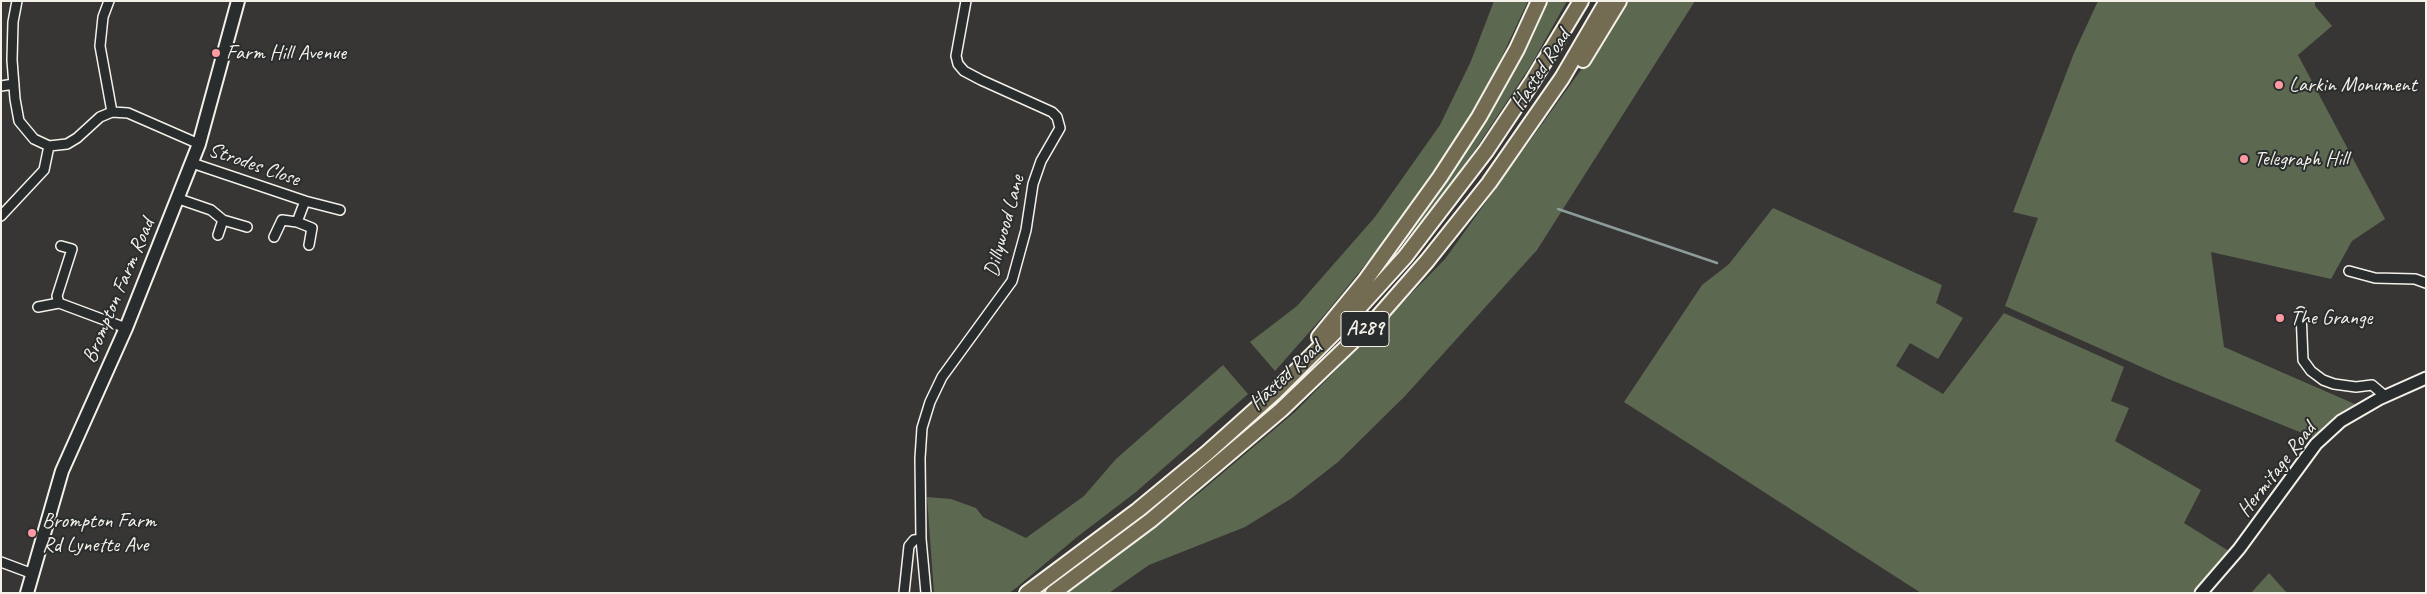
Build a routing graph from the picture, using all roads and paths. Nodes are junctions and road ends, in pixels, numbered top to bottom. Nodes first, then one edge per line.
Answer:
1 (17, 1) edge
2 (109, 1) edge
3 (238, 1) edge
4 (966, 1) edge
5 (1539, 1) edge
6 (1581, 1) edge
7 (1607, 1) edge
8 (1619, 1) edge
9 (14, 84) junction
10 (1, 86) edge
11 (112, 112) junction
12 (199, 144) junction
13 (49, 146) junction
14 (192, 163) junction
15 (179, 199) junction
16 (305, 200) junction
17 (340, 210) dead end
18 (1, 216) edge
19 (223, 220) junction
20 (298, 222) junction
21 (247, 227) dead end
22 (274, 231) dead end
23 (218, 235) dead end
24 (312, 241) dead end
25 (61, 246) dead end
26 (2349, 271) dead end
27 (2426, 283) edge
28 (59, 303) junction
29 (38, 307) dead end
30 (2301, 312) dead end
31 (1378, 317) junction
32 (126, 328) junction
33 (2426, 378) edge
34 (1275, 392) junction
35 (2385, 396) junction
36 (921, 540) junction
37 (1, 562) edge
38 (33, 574) junction
39 (27, 593) edge
40 (904, 593) edge
41 (926, 593) edge
42 (1027, 593) edge
43 (1053, 593) edge
44 (2201, 593) edge

1 - 9 street
2 - 11 street
3 - 12 main road, Brompton Farm Road
4 - 36 street, Dillywood Lane
5 - 34 main road, A289
6 - 34 main road, Hasted Road / A289
7 - 31 main road, Hasted Road / A289
8 - 31 main road, A289
9 - 10 street
9 - 13 street
11 - 12 street
11 - 13 street
12 - 14 main road, Brompton Farm Road
13 - 18 street
14 - 15 main road, Brompton Farm Road
14 - 16 street, Strodes Close
15 - 19 street
15 - 32 main road, Brompton Farm Road
16 - 17 street, Strodes Close
16 - 20 street, Strodes Close
19 - 21 street
19 - 23 street
20 - 22 street, Strodes Close
20 - 24 street, Strodes Close
25 - 28 street
26 - 27 street
28 - 29 street
28 - 32 street
30 - 35 street
31 - 43 main road, Hasted Road / A289
32 - 38 main road, Brompton Farm Road
33 - 35 street, Hermitage Road
34 - 42 main road, Hasted Road / A289
35 - 44 street, Hermitage Road
36 - 40 street
36 - 41 street, Dillywood Lane
37 - 38 street
38 - 39 main road, Brompton Farm Road

